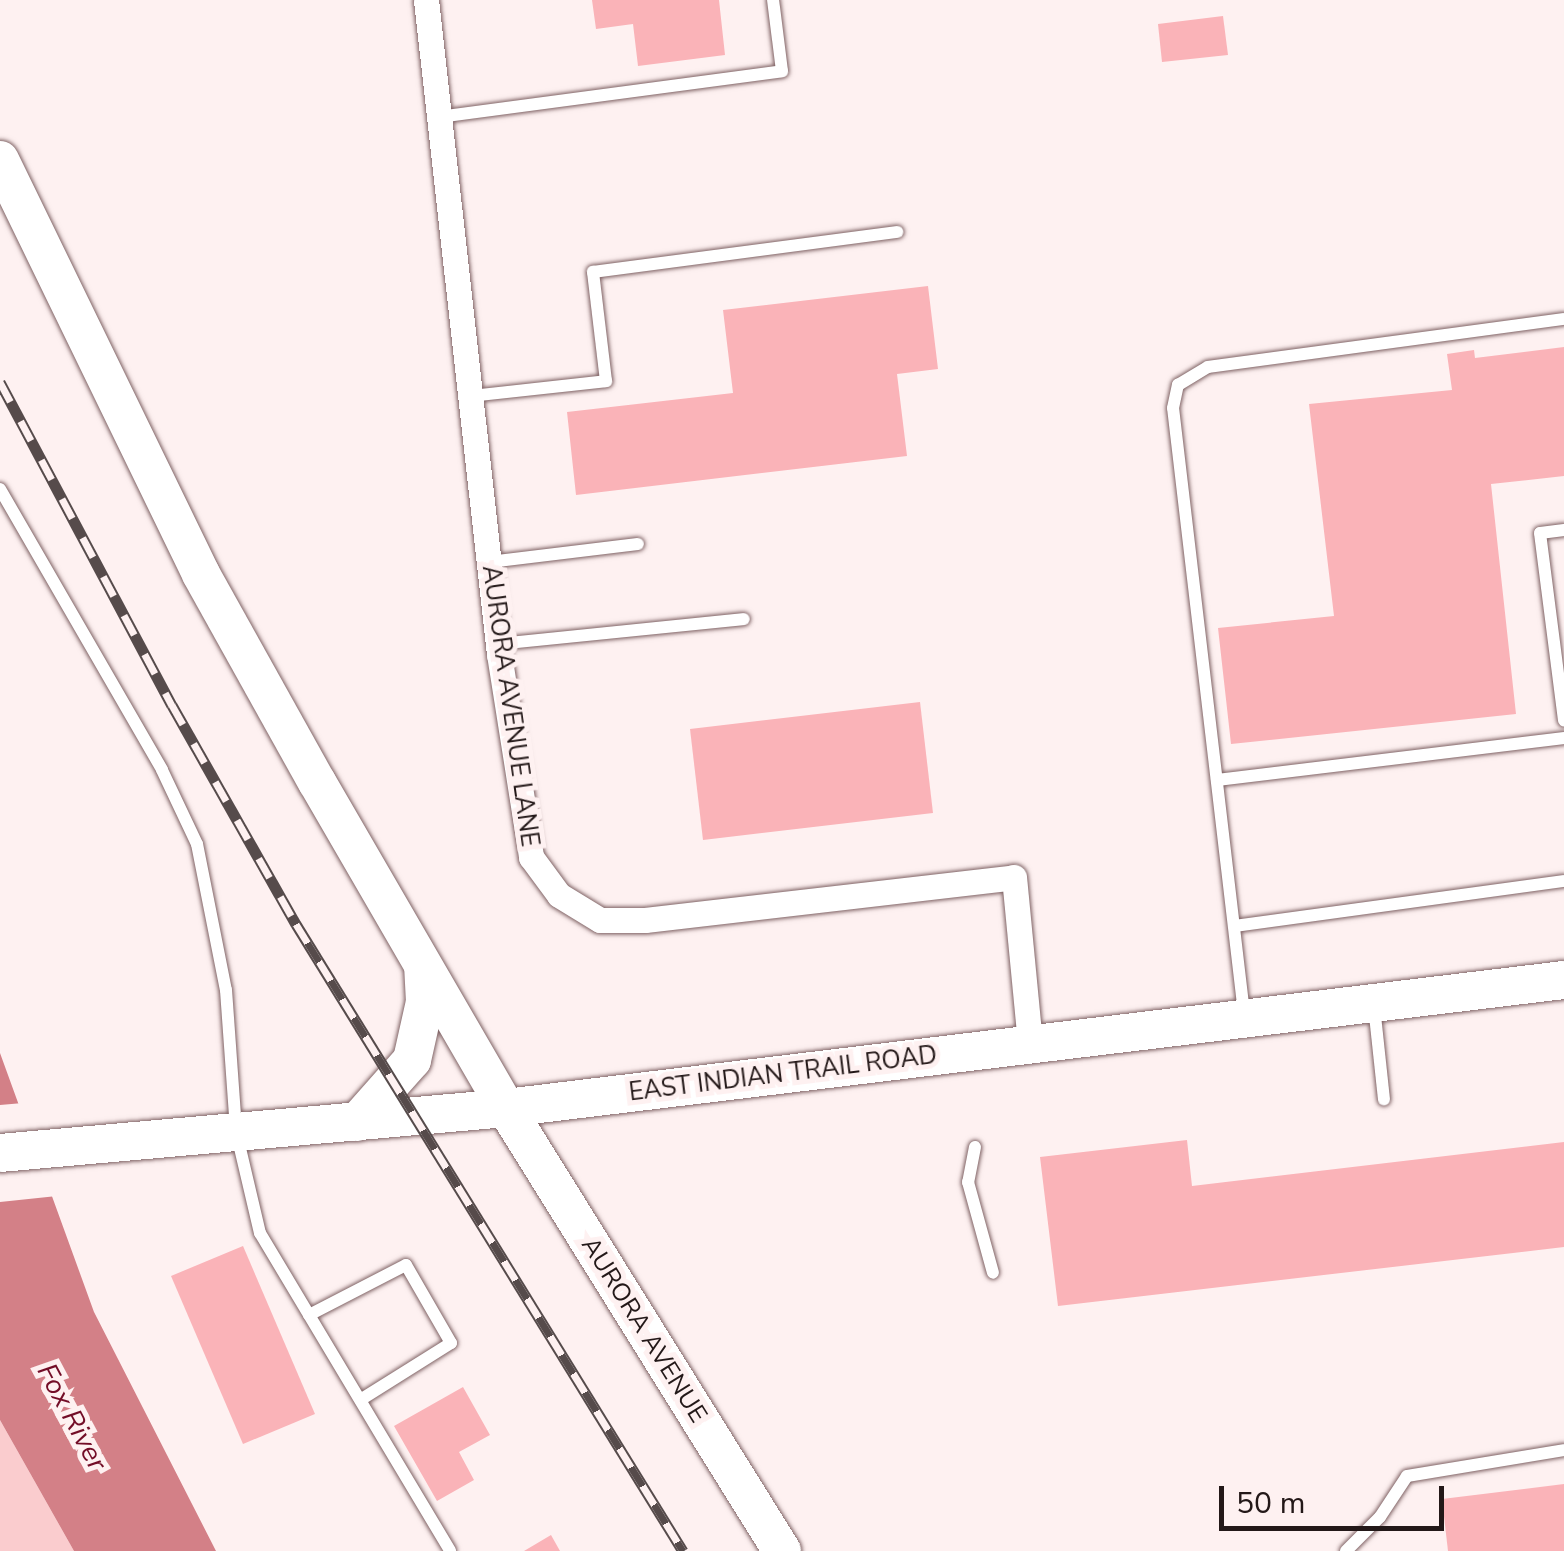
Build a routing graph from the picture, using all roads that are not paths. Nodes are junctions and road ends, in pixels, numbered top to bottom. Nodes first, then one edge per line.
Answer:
1 (426, 0) edge
2 (773, 0) edge
3 (439, 116) junction
4 (0, 160) edge
5 (896, 232) dead end
6 (1564, 319) edge
7 (471, 396) junction
8 (0, 489) edge
9 (1564, 530) edge
10 (638, 544) dead end
11 (489, 562) junction
12 (744, 618) dead end
13 (498, 644) junction
14 (1564, 720) edge
15 (1564, 738) edge
16 (1217, 780) junction
17 (1564, 881) edge
18 (1234, 926) junction
19 (423, 965) junction
20 (1564, 980) edge
21 (1374, 1004) junction
22 (1245, 1019) junction
23 (1030, 1044) junction
24 (1384, 1098) dead end
25 (506, 1108) junction
26 (358, 1122) junction
27 (236, 1131) junction
28 (976, 1146) dead end
29 (0, 1153) edge
30 (992, 1273) dead end
31 (308, 1314) junction
32 (360, 1400) junction
33 (1564, 1450) edge
34 (450, 1551) edge
35 (782, 1551) edge
36 (1346, 1551) edge

1 - 3 street, AURORA AVENUE LANE
2 - 3 lane
3 - 7 street, AURORA AVENUE LANE
4 - 19 main road, AURORA AVENUE
5 - 7 lane
6 - 16 lane
7 - 11 street, AURORA AVENUE LANE
8 - 27 lane
9 - 14 lane
10 - 11 lane
11 - 13 street, AURORA AVENUE LANE
12 - 13 lane
13 - 23 street, AURORA AVENUE LANE
15 - 16 lane
16 - 18 lane
17 - 18 lane
18 - 22 lane
19 - 25 main road, AURORA AVENUE
19 - 26 main road
20 - 21 main road, EAST INDIAN TRAIL ROAD
21 - 22 main road, EAST INDIAN TRAIL ROAD
21 - 24 lane
22 - 23 main road, EAST INDIAN TRAIL ROAD
23 - 25 main road, EAST INDIAN TRAIL ROAD
25 - 26 main road, EAST INDIAN TRAIL ROAD
25 - 35 main road, AURORA AVENUE
26 - 27 main road, EAST INDIAN TRAIL ROAD
27 - 29 main road, EAST INDIAN TRAIL ROAD
27 - 31 lane
28 - 30 lane
31 - 32 lane
31 - 32 lane
32 - 34 lane
33 - 36 lane

